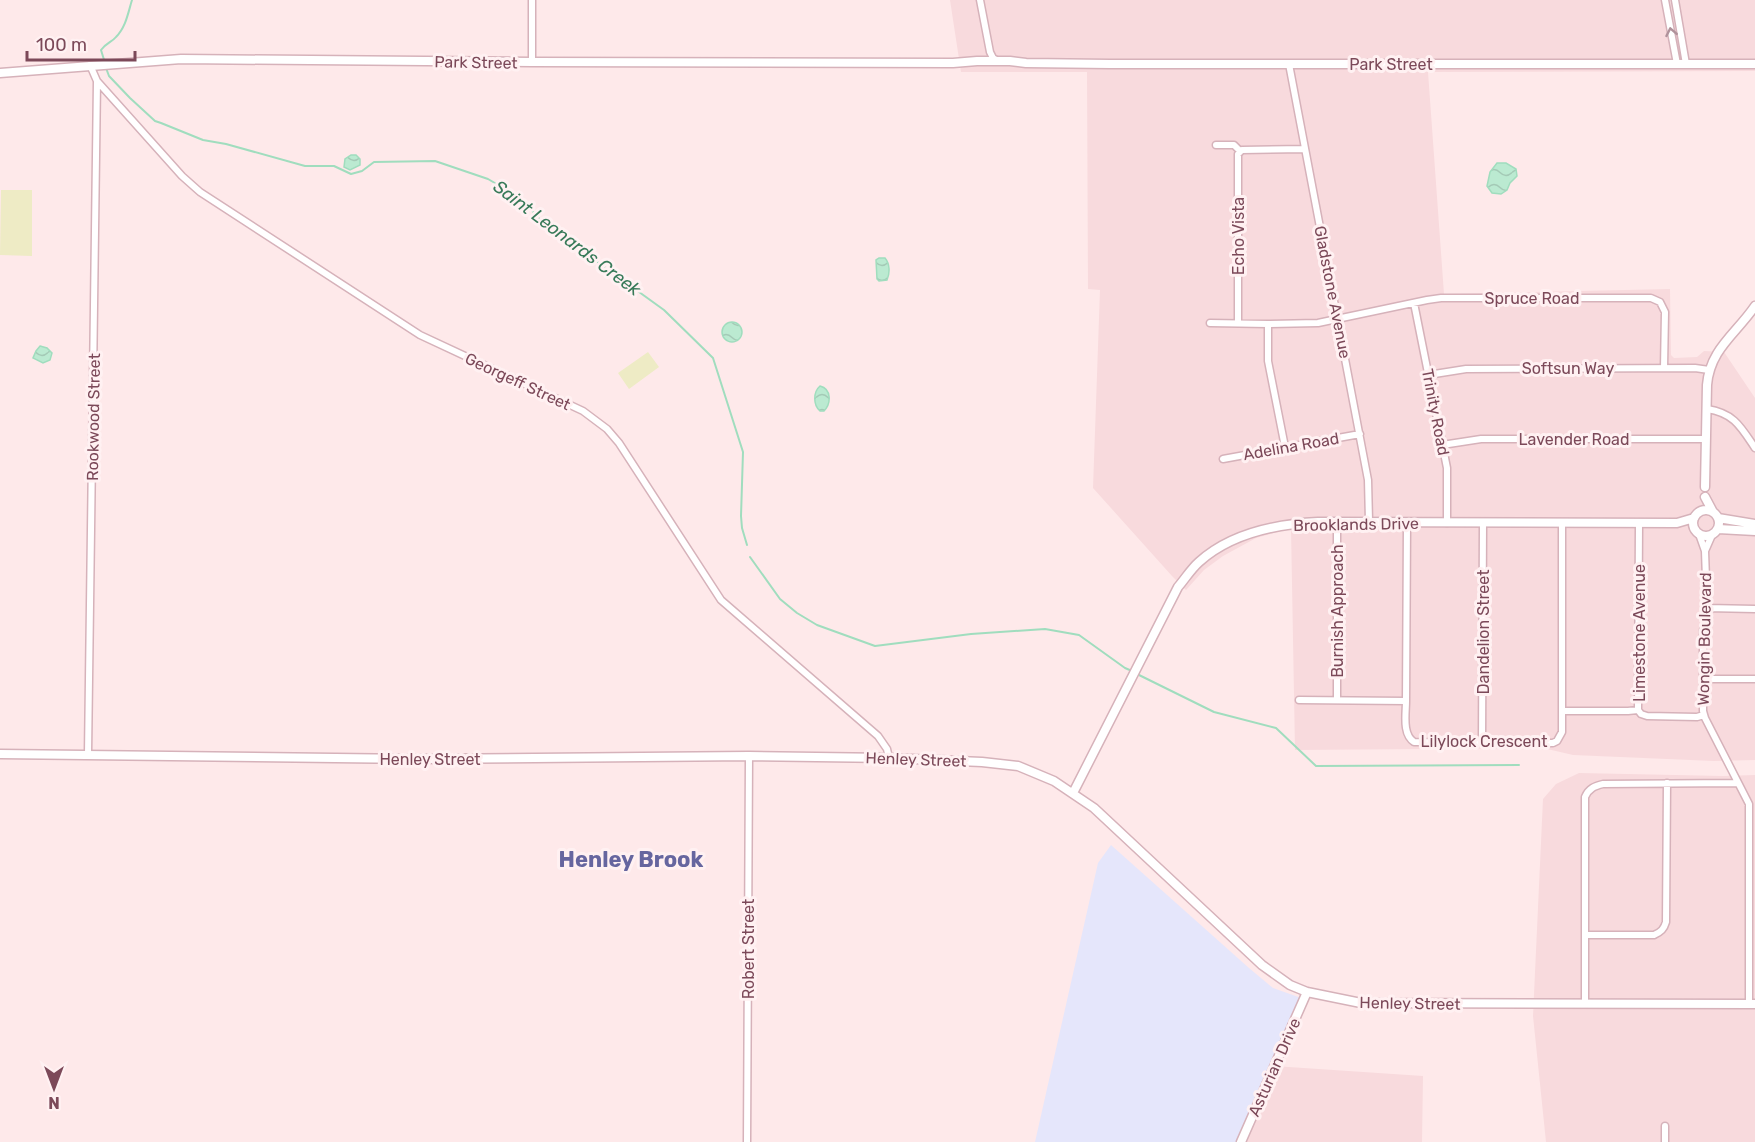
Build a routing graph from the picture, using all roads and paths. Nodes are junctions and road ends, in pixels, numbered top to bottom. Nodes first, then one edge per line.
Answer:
1 (532, 0) edge
2 (980, 0) edge
3 (1665, 0) edge
4 (1675, 0) edge
5 (998, 61) junction
6 (532, 63) junction
7 (953, 63) junction
8 (1026, 63) junction
9 (1289, 64) junction
10 (1682, 64) junction
11 (1755, 64) edge
12 (90, 65) junction
13 (0, 73) edge
14 (97, 81) junction
15 (1216, 145) dead end
16 (1305, 149) junction
17 (1240, 151) junction
18 (1414, 303) junction
19 (1755, 306) edge
20 (1338, 319) junction
21 (1210, 322) dead end
22 (1238, 322) junction
23 (1268, 324) junction
24 (1664, 368) junction
25 (1709, 370) junction
26 (1428, 375) junction
27 (1707, 409) junction
28 (1360, 434) junction
29 (1706, 439) junction
30 (1442, 445) junction
31 (1286, 447) junction
32 (1755, 448) edge
33 (1223, 459) dead end
34 (1706, 487) joint
35 (1705, 497) junction
36 (1696, 515) junction
37 (1715, 515) junction
38 (1369, 521) junction
39 (1337, 522) junction
40 (1407, 523) junction
41 (1447, 523) junction
42 (1483, 523) junction
43 (1562, 523) junction
44 (1639, 523) junction
45 (1677, 523) junction
46 (1755, 524) edge
47 (1696, 531) junction
48 (1755, 531) edge
49 (1715, 532) junction
50 (1705, 551) junction
51 (1707, 608) junction
52 (1755, 609) edge
53 (1703, 679) junction
54 (1755, 679) edge
55 (1299, 700) dead end
56 (1336, 700) junction
57 (1406, 701) junction
58 (1638, 710) junction
59 (1562, 711) junction
60 (1704, 715) junction
61 (1482, 742) junction
62 (0, 754) edge
63 (88, 754) junction
64 (749, 756) junction
65 (889, 758) junction
66 (1667, 783) junction
67 (1738, 783) junction
68 (1073, 793) junction
69 (1585, 935) junction
70 (1307, 992) junction
71 (1585, 1004) junction
72 (1752, 1004) edge
73 (1665, 1126) dead end
74 (747, 1142) edge
75 (1241, 1142) edge
76 (1665, 1142) edge

1 - 6 street
2 - 5 street
10 -> 3 street
4 - 10 street
5 - 7 street, Park Street
5 - 8 street, Park Street
6 - 7 street, Park Street
6 - 12 street, Park Street
7 - 8 street, Park Street
8 - 9 street, Park Street
9 - 10 street, Park Street
9 - 16 street, Gladstone Avenue
10 - 11 street, Park Street
12 - 13 street, Park Street
12 - 14 street, Georgeff Street
14 - 63 street, Rookwood Street
14 - 65 street, Georgeff Street
15 - 17 street
16 - 17 street
16 - 20 street, Gladstone Avenue
17 - 22 street, Echo Vista
18 - 20 street, Spruce Road
18 - 24 street, Spruce Road
18 - 26 street, Trinity Road
19 - 25 street
20 - 23 street, Spruce Road
20 - 28 street, Gladstone Avenue
21 - 22 street, Spruce Road
22 - 23 street, Spruce Road
23 - 31 street
24 - 25 street, Softsun Way
24 - 26 street, Softsun Way
25 - 27 street
26 - 30 street, Trinity Road
27 - 29 street
27 - 32 street
28 - 31 street, Adelina Road
28 - 38 street, Gladstone Avenue
29 - 30 street, Lavender Road
29 - 34 street
30 - 41 street, Trinity Road
31 - 33 street, Adelina Road
34 - 35 street
35 - 36 street
35 - 37 street
36 - 37 street
36 - 45 street, Brooklands Drive
36 - 47 street
37 - 46 street
37 - 49 street
38 - 39 street, Brooklands Drive
38 - 40 street, Brooklands Drive
39 - 56 street, Burnish Approach
39 - 68 street, Brooklands Drive
40 - 41 street, Brooklands Drive
40 - 57 street, Lilylock Crescent
41 - 42 street, Brooklands Drive
42 - 43 street, Brooklands Drive
42 - 61 street, Dandelion Street
43 - 44 street, Brooklands Drive
43 - 59 street, Lilylock Crescent
44 - 45 street, Brooklands Drive
44 - 58 street, Limestone Avenue
45 - 47 street, Brooklands Drive
47 - 49 street
47 - 50 street, Wongin Boulevard
48 - 49 street
49 - 50 street, Wongin Boulevard
50 - 51 street, Wongin Boulevard
51 - 52 street
51 - 53 street, Wongin Boulevard
53 - 54 street
53 - 60 street, Wongin Boulevard
55 - 56 street
56 - 57 street
57 - 61 street, Lilylock Crescent
58 - 59 street
58 - 60 street, Limestone Avenue
59 - 61 street, Lilylock Crescent
60 - 67 street, Wongin Boulevard
62 - 63 street, Henley Street
63 - 64 street, Henley Street
64 - 65 street, Henley Street
64 - 74 street, Robert Street
65 - 68 street, Henley Street
66 - 67 street
66 - 69 street
66 - 69 street
67 - 72 street, Wongin Boulevard
68 - 70 street, Henley Street
69 - 71 street
70 - 71 street, Henley Street
70 - 75 street, Asturian Drive
71 - 72 street, Henley Street
73 - 76 street

